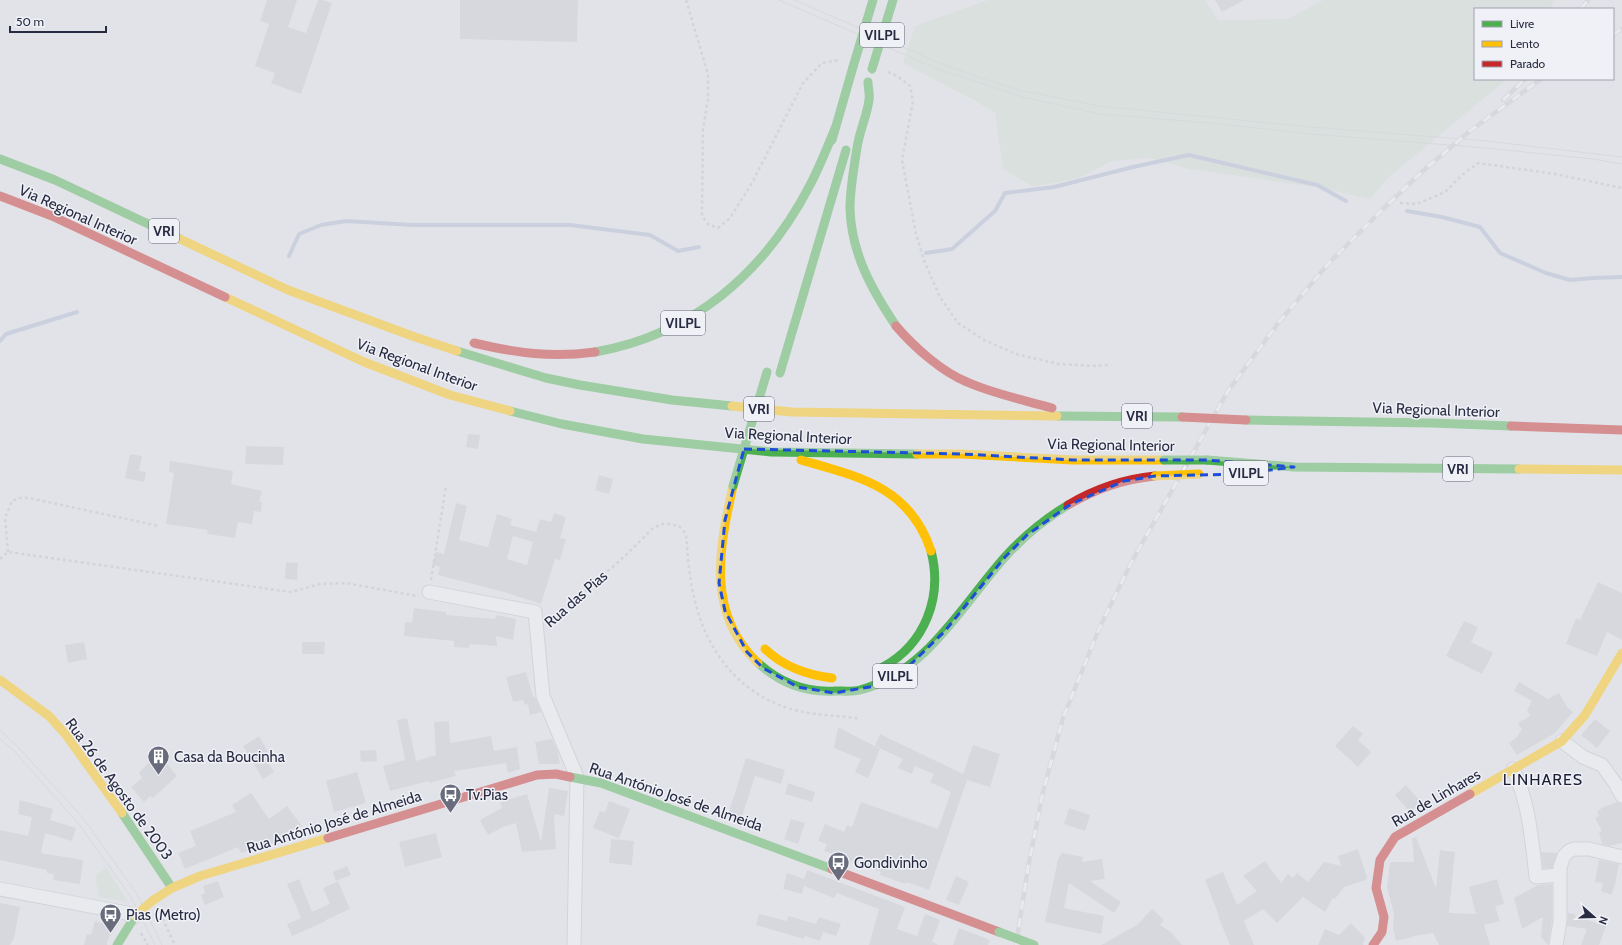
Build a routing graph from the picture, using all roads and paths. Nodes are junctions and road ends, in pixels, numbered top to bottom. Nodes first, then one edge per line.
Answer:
1 (873, 0) edge
2 (893, 0) edge
3 (868, 82) junction
4 (836, 126) junction
5 (0, 159) edge
6 (821, 182) dead end
7 (1622, 188) edge
8 (0, 196) edge
9 (1400, 203) dead end
10 (434, 343) junction
11 (768, 368) dead end
12 (779, 377) dead end
13 (771, 403) dead end
14 (1092, 416) junction
15 (767, 418) dead end
16 (1622, 430) edge
17 (760, 441) dead end
18 (771, 452) junction
19 (756, 456) dead end
20 (1294, 467) junction
21 (1622, 470) edge
22 (1248, 473) dead end
23 (1202, 474) dead end
24 (446, 486) dead end
25 (159, 526) dead end
26 (679, 526) dead end
27 (8, 552) junction
28 (0, 559) edge
29 (429, 592) junction
30 (537, 632) junction
31 (758, 642) dead end
32 (1622, 653) edge
33 (874, 671) dead end
34 (842, 678) dead end
35 (0, 680) edge
36 (1562, 741) junction
37 (1513, 769) junction
38 (577, 777) junction
39 (1622, 796) edge
40 (1622, 856) edge
41 (1560, 875) junction
42 (172, 888) junction
43 (0, 889) edge
44 (134, 917) junction
45 (162, 918) dead end
46 (142, 935) dead end
47 (117, 945) edge
48 (148, 945) edge
49 (175, 945) edge
50 (574, 945) edge
51 (1034, 945) edge
52 (1373, 945) edge
53 (1556, 945) edge

1 - 4 main road, VILPL, bridge
2 - 3 main road, VILPL, bridge
3 - 12 main road, VILPL
3 - 14 main road, VILPL
4 - 6 main road, VILPL
4 - 10 main road, VILPL
5 - 10 main road, Via Regional Interior / VRI
7 - 9 path
8 - 18 main road, Via Regional Interior / VRI
10 - 14 main road, Via Regional Interior / VRI
11 - 23 main road, VILPL, bridge
13 - 15 main road
14 - 16 main road, Via Regional Interior / VRI, bridge
17 - 19 main road
18 - 20 main road, Via Regional Interior / VRI, bridge
18 - 33 main road, VILPL
20 - 21 main road, Via Regional Interior / VRI
20 - 22 main road, VILPL
24 - 29 path
25 - 27 path
26 - 30 path, Rua das Pias
27 - 28 path
27 - 29 path
29 - 30 street
30 - 38 street, Rua das Pias
31 - 34 main road
32 - 36 main road, Rua de Linhares
35 - 42 main road, Rua 26 de Agosto de 2003
36 - 37 main road, Rua de Linhares
36 - 39 street
37 - 41 street
37 - 52 main road, Rua de Linhares
38 - 42 main road, Rua António José de Almeida
38 - 50 street, Rua das Pias
38 - 51 main road, Rua António José de Almeida, bridge
40 - 41 street
41 - 53 street
42 - 44 main road, Rua António José de Almeida, bridge
43 - 44 street
44 - 47 main road, Rua António José de Almeida
45 - 49 path
46 - 48 path

